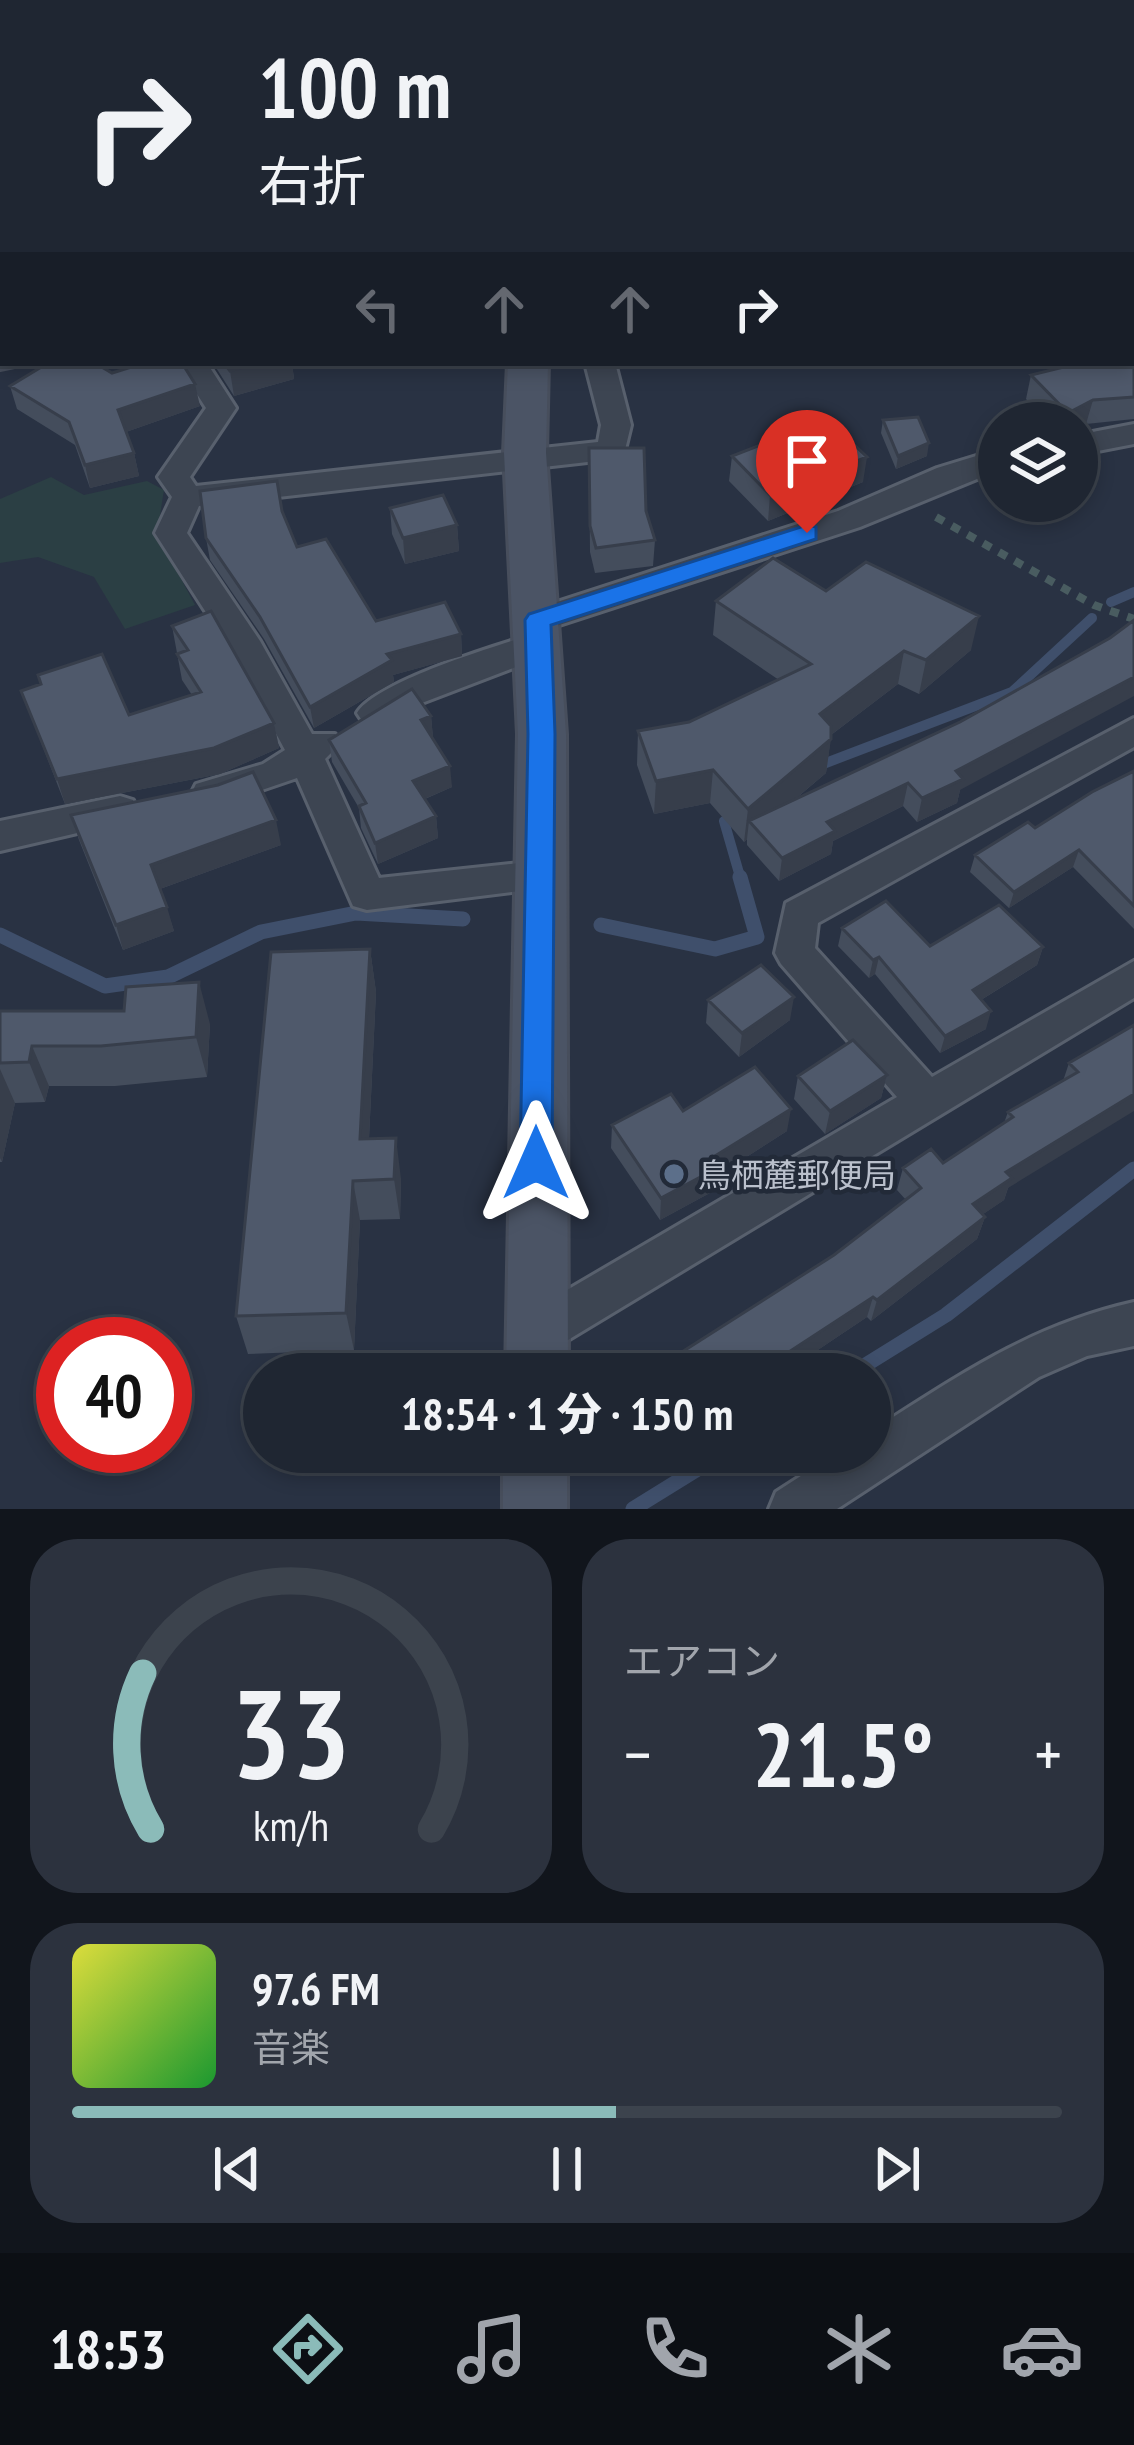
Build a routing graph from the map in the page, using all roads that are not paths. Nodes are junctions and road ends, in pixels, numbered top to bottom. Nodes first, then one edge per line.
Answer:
1 (194, 366) edge
2 (528, 366) edge
3 (601, 366) edge
4 (1134, 434) edge
5 (1098, 441) edge
6 (525, 453) junction
7 (978, 466) edge
8 (188, 497) junction
9 (538, 633) junction
10 (1134, 731) edge
11 (305, 754) junction
12 (0, 836) edge
13 (538, 876) junction
14 (1134, 978) edge
15 (929, 1103) junction
16 (1134, 1324) edge
17 (537, 1353) edge
18 (539, 1353) edge
19 (536, 1473) edge
20 (535, 1509) edge
21 (793, 1509) edge

1 - 8 street
2 - 6 street
3 - 6 street
4 - 5 street
6 - 8 street
6 - 9 street
7 - 9 street
8 - 11 street
9 - 11 street
9 - 13 street
10 - 15 street
11 - 12 street
11 - 13 street
13 - 17 street
14 - 15 street
15 - 18 street
16 - 21 street
19 - 20 street

